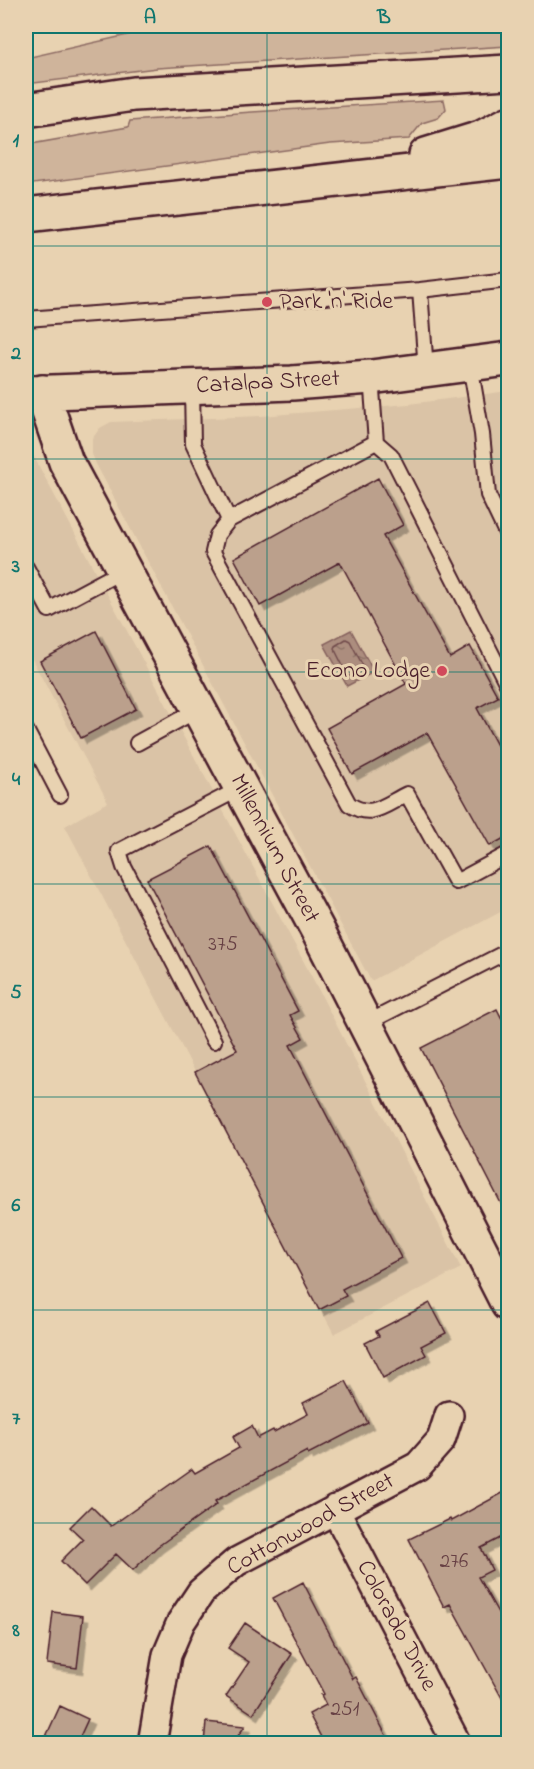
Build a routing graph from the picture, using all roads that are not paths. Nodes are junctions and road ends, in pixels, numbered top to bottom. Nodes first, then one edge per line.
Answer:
1 (508, 72) edge
2 (26, 110) edge
3 (508, 124) edge
4 (508, 161) edge
5 (346, 179) junction
6 (26, 215) edge
7 (508, 280) edge
8 (420, 290) junction
9 (26, 319) edge
10 (508, 359) edge
11 (470, 365) junction
12 (426, 370) junction
13 (371, 377) junction
14 (192, 388) junction
15 (34, 393) edge
16 (376, 442) junction
17 (229, 520) junction
18 (508, 537) edge
19 (26, 567) edge
20 (124, 570) junction
21 (508, 686) edge
22 (199, 709) junction
23 (26, 730) edge
24 (136, 743) dead end
25 (241, 788) junction
26 (60, 795) dead end
27 (508, 855) edge
28 (508, 951) edge
29 (365, 1024) junction
30 (214, 1041) dead end
31 (508, 1304) edge
32 (449, 1415) dead end
33 (335, 1509) junction
34 (152, 1743) edge
35 (457, 1743) edge

1 - 2 main road
3 - 5 main road
4 - 5 main road
5 - 6 main road
7 - 8 lane
8 - 9 lane
8 - 12 lane
10 - 11 main road, Catalpa Street
11 - 12 main road, Catalpa Street
11 - 18 lane
12 - 13 main road, Catalpa Street
13 - 14 main road, Catalpa Street
13 - 16 lane
14 - 15 main road, Catalpa Street
14 - 17 lane
15 - 20 main road, Millennium Street
16 - 17 lane
16 - 21 lane
17 - 27 lane
19 - 20 lane
20 - 22 main road, Millennium Street
22 - 24 lane
22 - 25 main road, Millennium Street
23 - 26 lane
25 - 29 main road, Millennium Street
25 - 30 lane
28 - 29 lane
29 - 31 main road, Millennium Street
32 - 33 street, Cottonwood Street
33 - 34 street, Cottonwood Street
33 - 35 street, Colorado Drive

